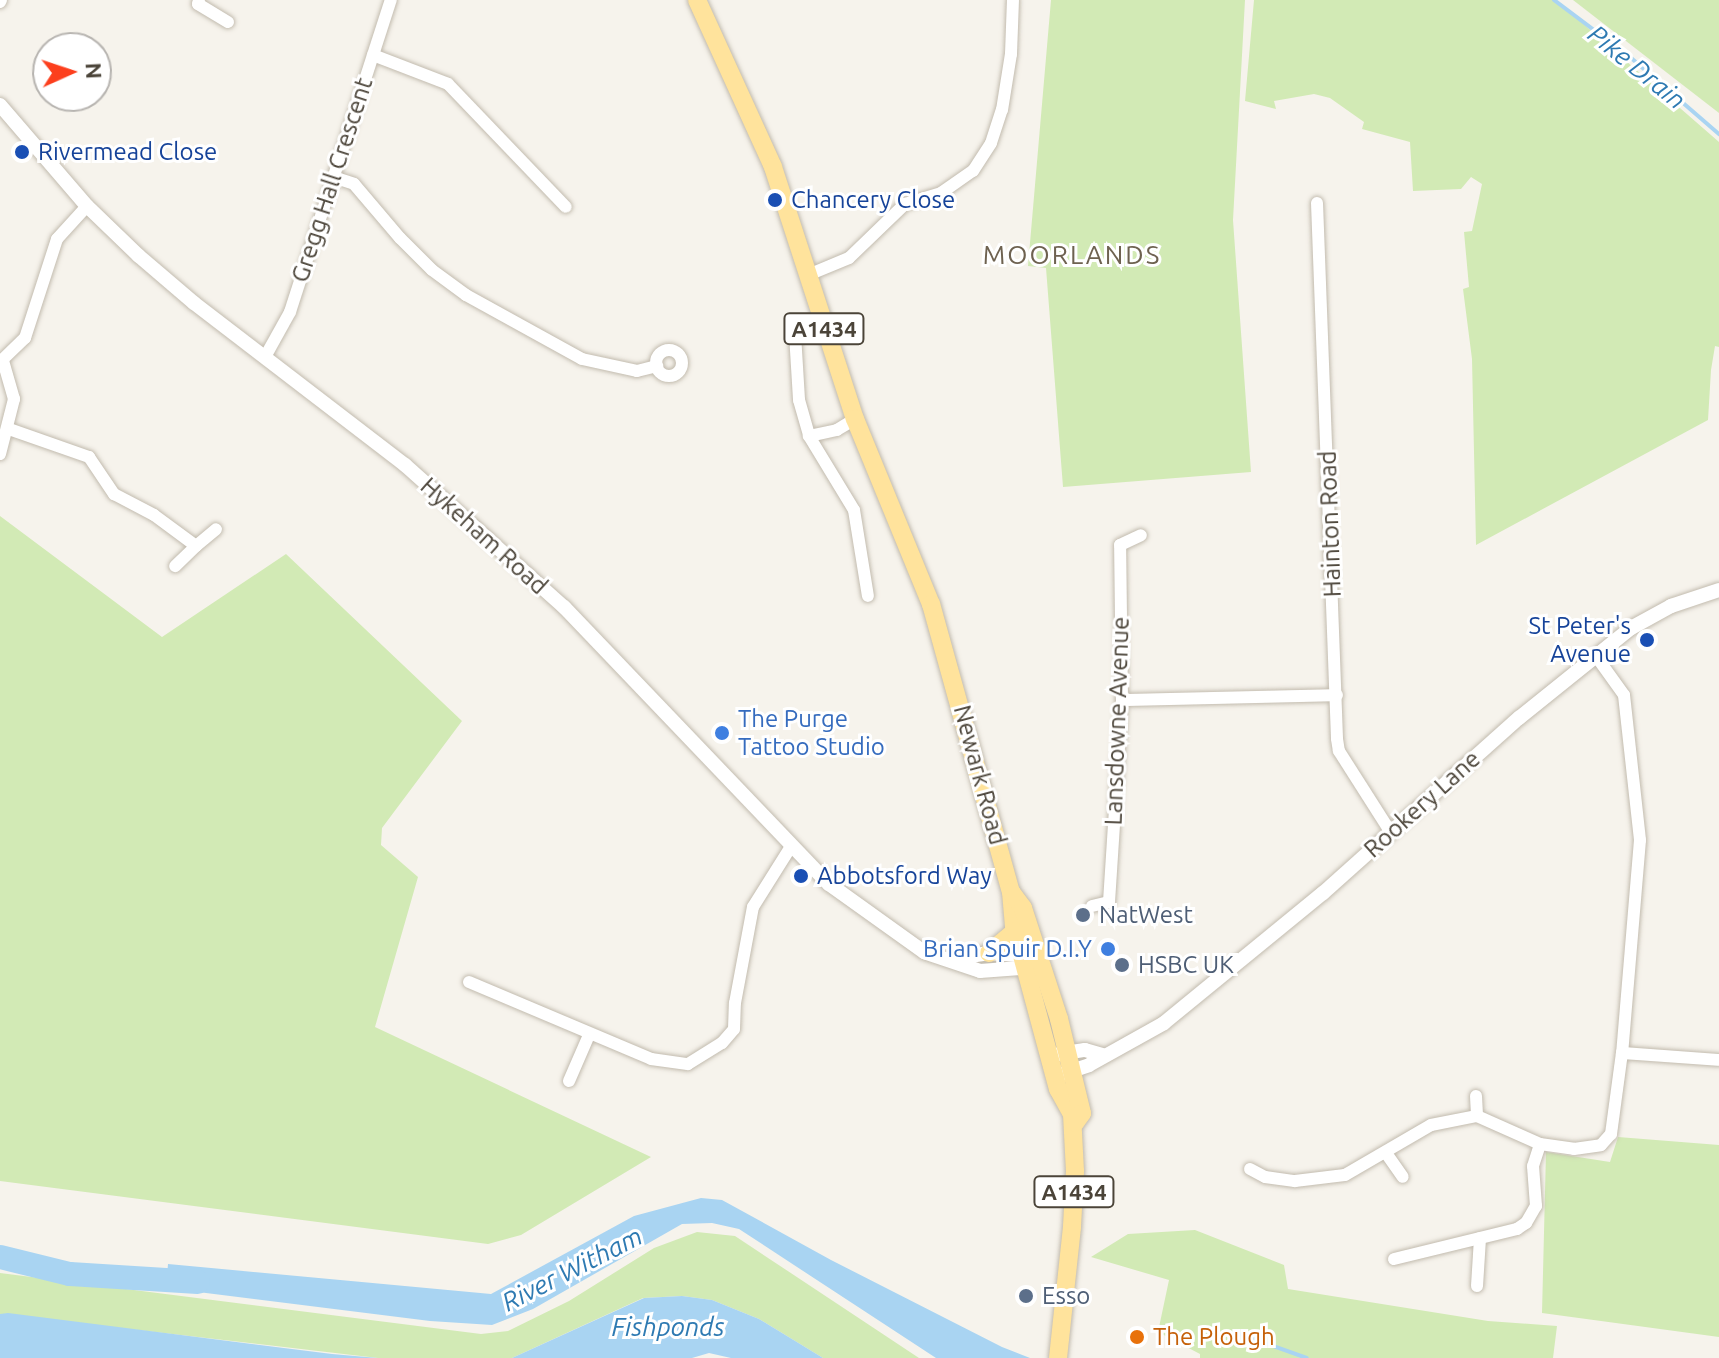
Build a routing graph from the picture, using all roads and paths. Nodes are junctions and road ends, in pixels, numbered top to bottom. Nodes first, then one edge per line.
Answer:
1 (391, 0) edge
2 (697, 0) edge
3 (1013, 0) edge
4 (196, 1) edge
5 (228, 22) dead end
6 (373, 55) junction
7 (0, 105) edge
8 (333, 177) junction
9 (1317, 203) dead end
10 (87, 206) junction
11 (566, 207) dead end
12 (808, 275) junction
13 (795, 334) dead end
14 (265, 357) junction
15 (2, 362) edge
16 (657, 366) dead end
17 (855, 419) junction
18 (9, 429) junction
19 (809, 436) junction
20 (0, 454) edge
21 (216, 529) dead end
22 (1141, 535) dead end
23 (196, 546) junction
24 (175, 566) dead end
25 (1719, 590) edge
26 (868, 596) dead end
27 (1596, 656) junction
28 (1337, 695) junction
29 (1122, 700) junction
30 (1390, 831) junction
31 (790, 848) junction
32 (1011, 892) junction
33 (1092, 906) dead end
34 (1015, 931) junction
35 (989, 953) junction
36 (1032, 962) junction
37 (965, 963) junction
38 (469, 982) dead end
39 (589, 1035) junction
40 (1622, 1053) junction
41 (1059, 1054) junction
42 (1102, 1055) junction
43 (1719, 1060) edge
44 (1064, 1074) junction
45 (569, 1081) dead end
46 (1476, 1096) dead end
47 (1477, 1116) junction
48 (1540, 1144) junction
49 (1386, 1153) junction
50 (1250, 1169) dead end
51 (1265, 1177) junction
52 (1403, 1177) dead end
53 (1257, 1190) dead end
54 (1480, 1238) junction
55 (1394, 1259) dead end
56 (1477, 1286) dead end
57 (1058, 1357) edge

1 - 6 street, Gregg Hall Crescent
2 - 12 main road, A1434
3 - 12 street
4 - 5 street
6 - 8 street, Gregg Hall Crescent
6 - 11 street
7 - 10 street, Hykeham Road
8 - 14 street, Gregg Hall Crescent
8 - 16 street
9 - 28 street, Hainton Road
10 - 14 street, Hykeham Road
10 - 15 street
12 - 17 main road, A1434
13 - 19 street
14 - 31 street, Hykeham Road
15 - 18 street
17 - 19 street
17 - 32 main road, Newark Road / A1434
18 - 20 street
18 - 23 street
19 - 26 street
21 - 23 street
22 - 29 street, Lansdowne Avenue
23 - 24 street
25 - 27 street, Rookery Lane
27 - 30 street, Rookery Lane
27 - 40 street
28 - 29 street
28 - 30 street, Hainton Road
29 - 33 street, Lansdowne Avenue
30 - 42 street, Rookery Lane
31 - 37 street, Hykeham Road
31 - 39 street
32 - 34 main road, Newark Road / A1434
32 - 36 main road, Newark Road / A1434
34 - 35 main road
34 - 36 main road, Newark Road / A1434
35 - 36 street
35 - 37 street
36 - 37 street, Hykeham Road
36 - 41 main road, Newark Road / A1434
38 - 39 street
39 - 45 street
40 - 43 street
40 - 48 street
41 - 42 street
41 - 44 main road, Newark Road / A1434
42 - 44 street, Rookery Lane
44 - 57 main road, Newark Road / A1434
46 - 47 street
47 - 48 street
47 - 49 street
48 - 54 street
49 - 51 street
49 - 52 street
50 - 51 street
51 - 53 street
54 - 55 street
54 - 56 street

